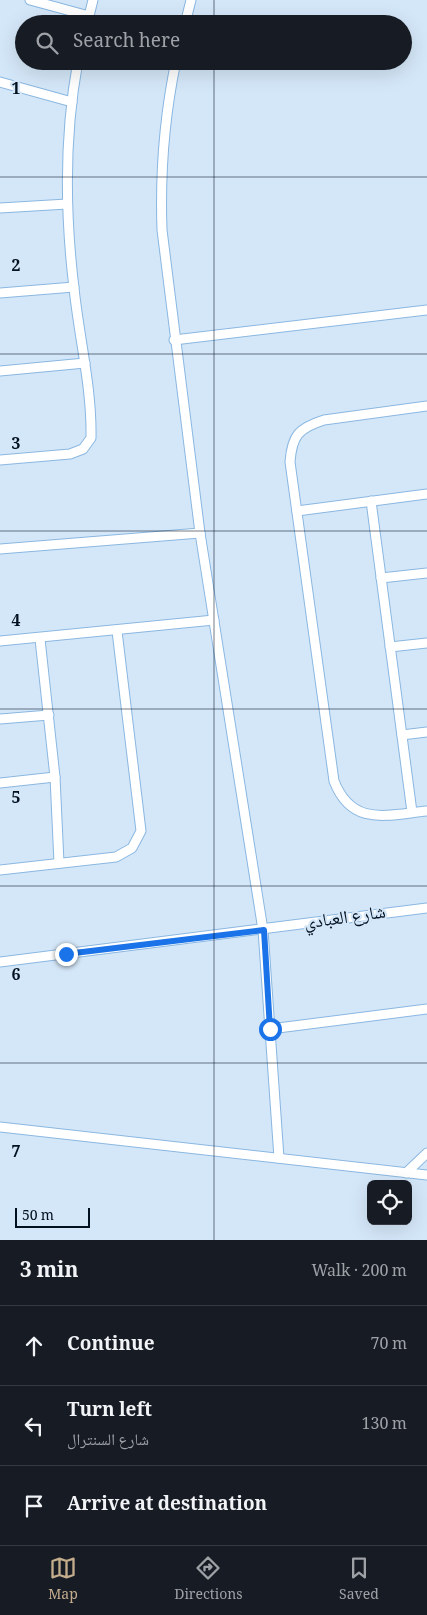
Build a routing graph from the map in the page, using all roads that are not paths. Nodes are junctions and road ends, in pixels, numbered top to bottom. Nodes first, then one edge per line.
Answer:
1 (30, 0) edge
2 (93, 0) edge
3 (191, 0) edge
4 (74, 15) edge
5 (89, 15) edge
6 (187, 15) edge
7 (77, 70) edge
8 (174, 70) edge
9 (0, 82) edge
10 (72, 102) junction
11 (67, 204) junction
12 (0, 208) edge
13 (74, 287) junction
14 (0, 293) edge
15 (427, 310) edge
16 (174, 340) junction
17 (85, 363) junction
18 (0, 371) edge
19 (427, 406) edge
20 (0, 460) edge
21 (427, 494) edge
22 (371, 501) junction
23 (297, 511) junction
24 (200, 533) junction
25 (0, 550) edge
26 (427, 573) edge
27 (381, 578) junction
28 (214, 620) junction
29 (118, 631) junction
30 (40, 638) junction
31 (0, 641) edge
32 (427, 643) edge
33 (390, 647) junction
34 (49, 715) junction
35 (0, 719) edge
36 (427, 732) edge
37 (402, 735) junction
38 (55, 777) junction
39 (0, 783) edge
40 (427, 811) edge
41 (412, 812) junction
42 (59, 863) junction
43 (0, 870) edge
44 (427, 908) edge
45 (264, 930) junction
46 (0, 962) edge
47 (427, 1009) edge
48 (270, 1029) junction
49 (0, 1127) edge
50 (427, 1153) edge
51 (279, 1158) junction
52 (406, 1173) junction
53 (427, 1176) edge

1 - 4 street
2 - 5 street
3 - 6 street
7 - 10 street
8 - 16 street
9 - 10 street
10 - 11 street
11 - 12 street
11 - 13 street
13 - 14 street
13 - 17 street
15 - 16 street
16 - 24 street
17 - 18 street
17 - 20 street
19 - 23 street
21 - 22 street
22 - 23 street
22 - 27 street
23 - 41 street
24 - 25 street
24 - 28 street
26 - 27 street
27 - 33 street
28 - 29 street
28 - 45 street
29 - 30 street
29 - 42 street
30 - 31 street
30 - 34 street
32 - 33 street
33 - 37 street
34 - 35 street
34 - 38 street
36 - 37 street
37 - 41 street
38 - 39 street
38 - 42 street
40 - 41 street
42 - 43 street
44 - 45 street, شارع العبادي
45 - 46 street, شارع العبادي
45 - 48 street
47 - 48 street
48 - 51 street
49 - 51 street
50 - 52 street
51 - 52 street
52 - 53 street

